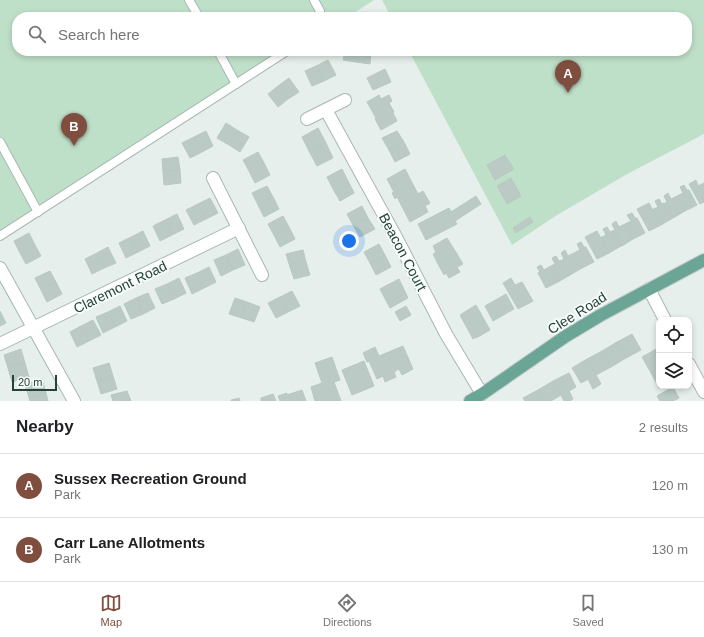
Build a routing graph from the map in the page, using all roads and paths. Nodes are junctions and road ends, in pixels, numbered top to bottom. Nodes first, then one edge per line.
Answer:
1 (189, 0) edge
2 (314, 0) edge
3 (196, 12) edge
4 (320, 12) edge
5 (221, 56) edge
6 (279, 56) edge
7 (236, 84) junction
8 (346, 100) dead end
9 (326, 110) junction
10 (307, 119) dead end
11 (0, 142) edge
12 (213, 178) dead end
13 (38, 212) junction
14 (239, 228) junction
15 (0, 236) edge
16 (704, 260) edge
17 (0, 268) edge
18 (262, 275) dead end
19 (649, 289) junction
20 (664, 317) edge
21 (33, 329) junction
22 (0, 344) edge
23 (692, 370) edge
24 (704, 392) edge
25 (482, 394) junction
26 (74, 401) edge
27 (470, 401) edge

1 - 3 lane
2 - 4 lane
5 - 7 lane
6 - 7 lane
7 - 13 lane
8 - 9 street
9 - 10 street
9 - 25 street, Beacon Court
11 - 13 lane
12 - 14 street
13 - 15 lane
14 - 18 street
14 - 21 street, Claremont Road
16 - 19 main road, Clee Road
17 - 21 street
19 - 20 street
19 - 25 main road, Clee Road
21 - 22 street, Claremont Road
21 - 26 street
23 - 24 street
25 - 27 main road, Clee Road

